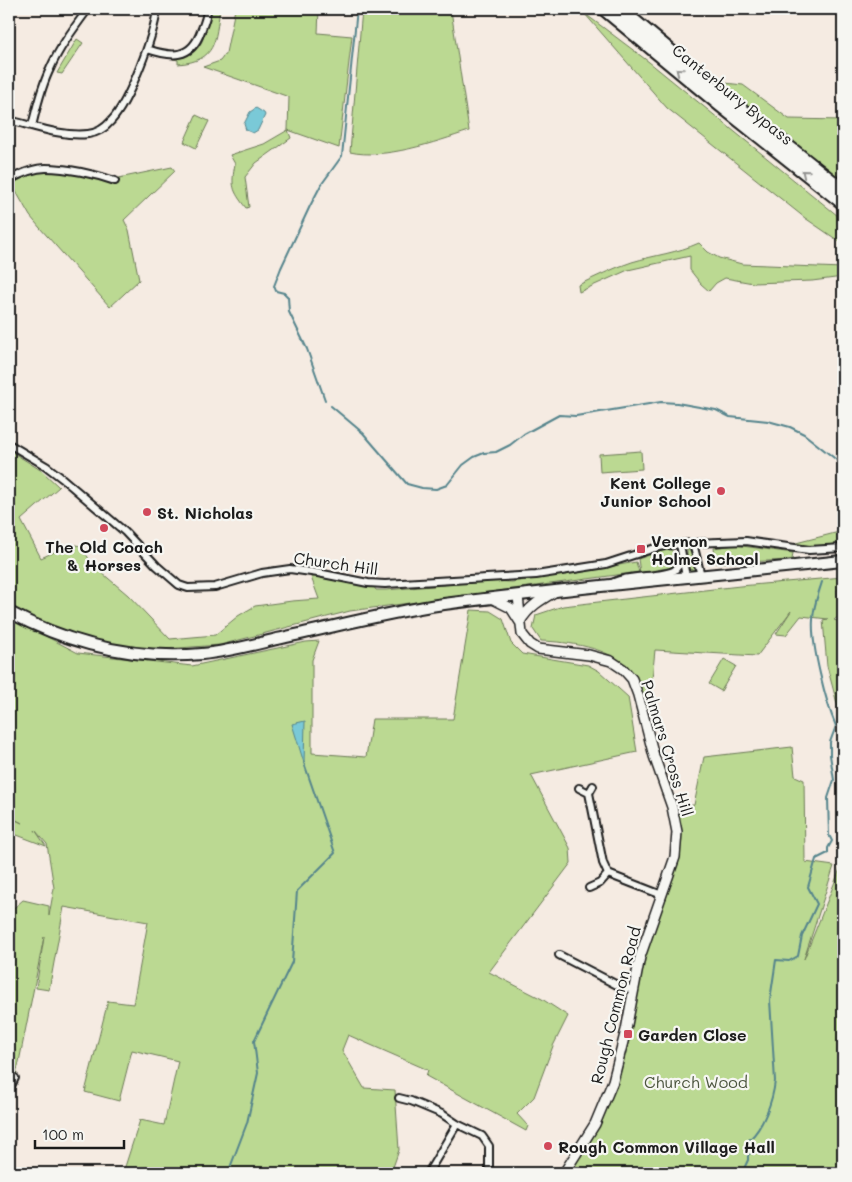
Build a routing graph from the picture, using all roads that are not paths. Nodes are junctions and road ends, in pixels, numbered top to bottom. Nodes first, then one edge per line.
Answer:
1 (88, 9) edge
2 (158, 9) edge
3 (207, 9) edge
4 (604, 9) edge
5 (620, 9) edge
6 (146, 49) junction
7 (9, 120) edge
8 (32, 126) junction
9 (9, 180) edge
10 (115, 181) dead end
11 (843, 190) edge
12 (843, 203) edge
13 (9, 444) edge
14 (693, 543) junction
15 (680, 544) junction
16 (843, 548) edge
17 (682, 560) junction
18 (843, 562) edge
19 (701, 576) junction
20 (686, 577) junction
21 (609, 585) junction
22 (556, 591) junction
23 (518, 596) junction
24 (493, 599) junction
25 (9, 612) edge
26 (520, 622) junction
27 (593, 786) dead end
28 (580, 788) dead end
29 (589, 793) junction
30 (608, 874) junction
31 (589, 888) dead end
32 (662, 895) junction
33 (559, 955) dead end
34 (634, 990) junction
35 (15, 1078) dead end
36 (9, 1090) edge
37 (399, 1098) dead end
38 (457, 1124) junction
39 (428, 1173) edge
40 (489, 1173) edge
41 (564, 1173) edge

1 - 8 street
2 - 6 street
3 - 6 street
12 -> 4 highway, Canterbury Bypass
5 - 11 highway, Canterbury Bypass
6 - 8 street
7 - 8 street
9 - 10 street
13 - 15 street, Church Hill
14 - 15 street, Church Hill
14 - 16 street, Church Hill
14 - 19 street
15 - 17 street
17 - 20 street
17 - 21 street
18 - 19 main road
19 - 20 main road
20 - 21 main road
21 - 22 main road
22 - 23 main road
22 - 26 street
23 - 24 main road
23 - 26 street, Palmars Cross Hill
24 - 25 main road
24 - 26 street
26 - 32 street, Palmars Cross Hill
27 - 29 street
28 - 29 street
29 - 30 street
30 - 31 street
30 - 32 street
32 - 34 street, Rough Common Road
33 - 34 street
34 - 41 street, Rough Common Road
35 - 36 street
37 - 38 street
38 - 39 street
38 - 40 street

